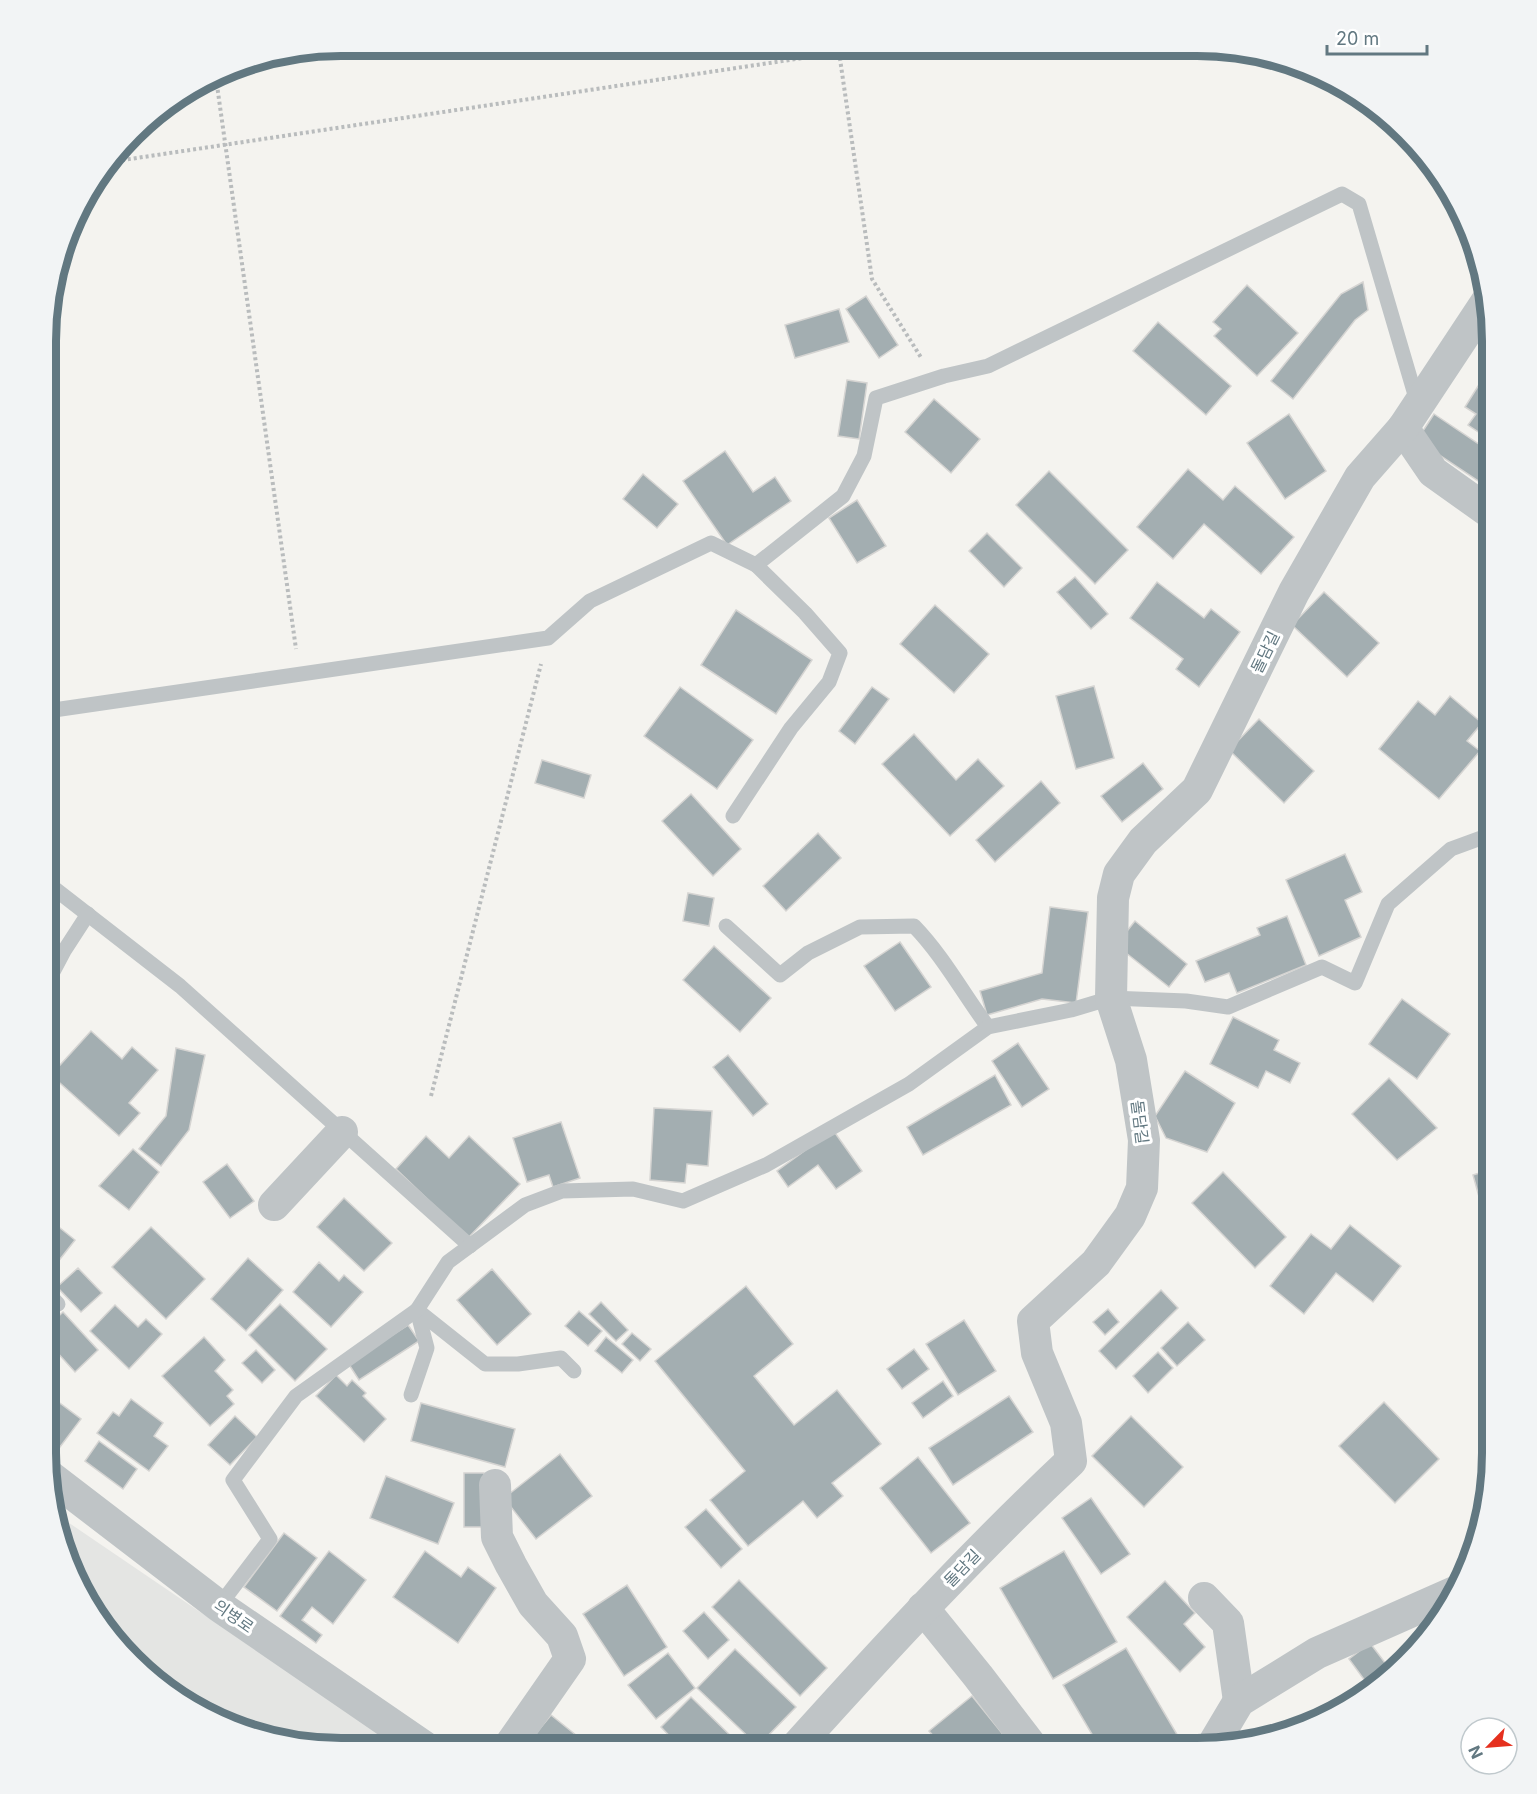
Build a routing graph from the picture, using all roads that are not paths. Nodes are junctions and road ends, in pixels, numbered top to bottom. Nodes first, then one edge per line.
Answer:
1 (1480, 312) edge
2 (1410, 417) junction
3 (1482, 507) edge
4 (756, 565) junction
5 (56, 710) edge
6 (733, 816) dead end
7 (1482, 838) edge
8 (56, 890) edge
9 (88, 914) junction
10 (726, 926) dead end
11 (56, 966) edge
12 (1111, 998) junction
13 (988, 1027) junction
14 (342, 1132) junction
15 (274, 1205) dead end
16 (470, 1246) junction
17 (417, 1310) junction
18 (574, 1371) dead end
19 (411, 1395) dead end
20 (57, 1482) edge
21 (495, 1485) dead end
22 (1204, 1598) dead end
23 (1442, 1598) edge
24 (219, 1606) junction
25 (923, 1608) junction
26 (1239, 1701) junction
27 (411, 1738) edge
28 (515, 1738) edge
29 (804, 1738) edge
30 (1025, 1738) edge
31 (1217, 1738) edge

1 - 2 street, 돌담길
2 - 3 street
2 - 4 lane
2 - 12 street, 돌담길
4 - 5 lane
4 - 6 lane
7 - 12 lane
8 - 9 lane
9 - 11 lane
9 - 14 lane
10 - 13 lane
12 - 13 lane
12 - 25 street, 돌담길
13 - 16 lane
14 - 15 street
14 - 16 lane
16 - 17 lane
17 - 18 lane
17 - 19 lane
17 - 24 lane
20 - 24 street, 의병로
21 - 28 street
22 - 26 street
23 - 26 street
24 - 27 street, 의병로
25 - 29 street, 돌담길
25 - 30 street
26 - 31 street

